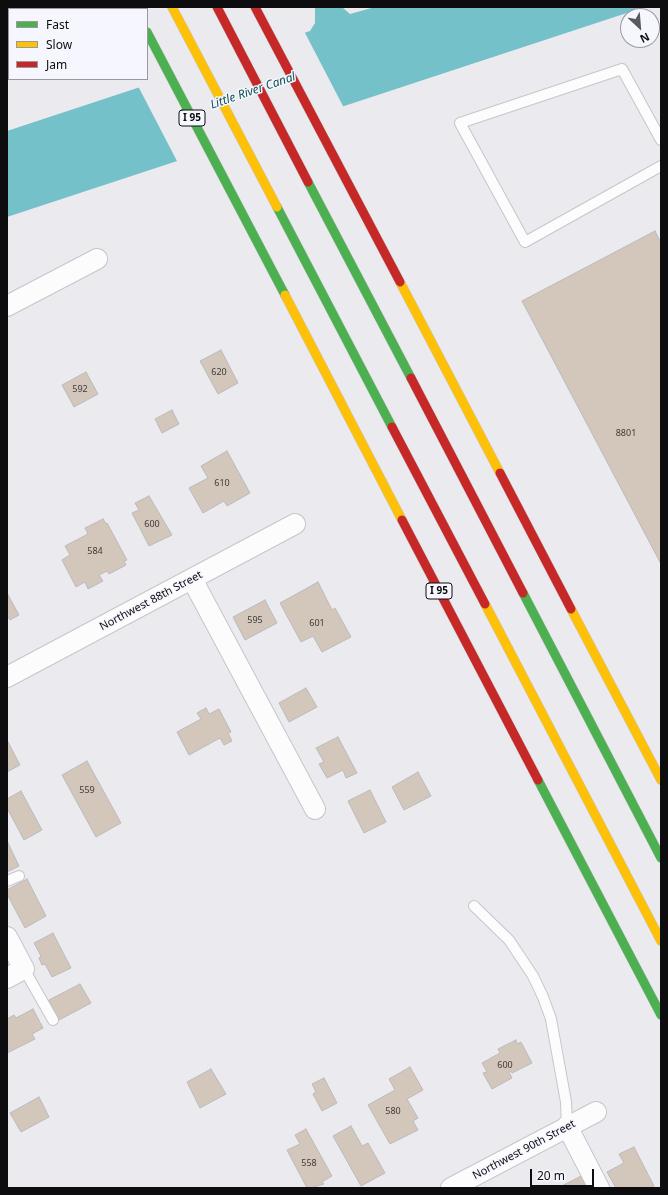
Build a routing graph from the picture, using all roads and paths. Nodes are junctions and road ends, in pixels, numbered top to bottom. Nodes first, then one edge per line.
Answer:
1 (172, 7) edge
2 (216, 7) edge
3 (255, 7) edge
4 (148, 34) edge
5 (661, 140) edge
6 (661, 166) edge
7 (97, 259) dead end
8 (7, 306) edge
9 (295, 524) dead end
10 (192, 579) junction
11 (7, 677) edge
12 (661, 780) edge
13 (314, 809) dead end
14 (661, 858) edge
15 (19, 876) dead end
16 (7, 881) edge
17 (474, 906) dead end
18 (7, 937) edge
19 (661, 941) edge
20 (24, 969) junction
21 (7, 978) edge
22 (661, 1014) edge
23 (53, 1020) dead end
24 (596, 1112) dead end
25 (568, 1126) junction
26 (451, 1188) edge
27 (599, 1188) edge

1 - 19 highway
2 - 14 highway
3 - 12 highway
4 - 22 highway, I 95
5 - 6 lane
7 - 8 street
9 - 10 street, Northwest 88th Street
10 - 11 street, Northwest 88th Street
10 - 13 street
15 - 16 lane
17 - 25 lane
18 - 20 street
20 - 21 street
20 - 23 lane
24 - 25 street, Northwest 90th Street
25 - 26 street, Northwest 90th Street
25 - 27 street

